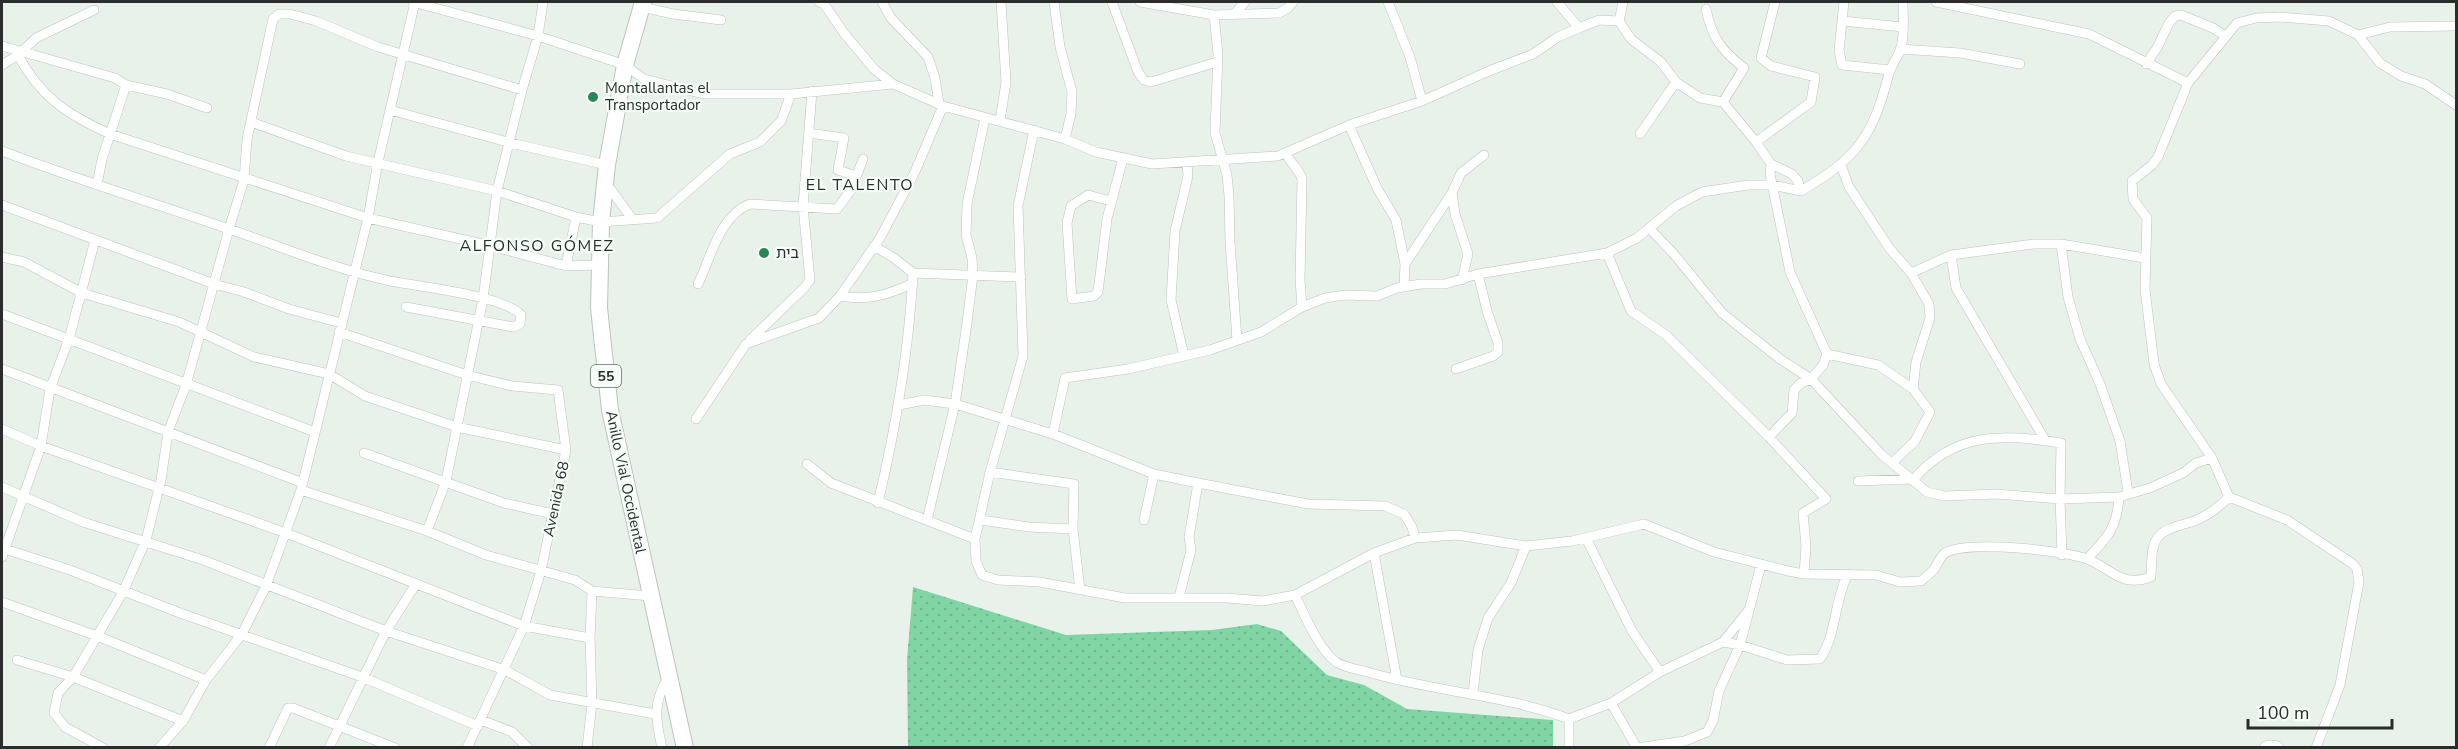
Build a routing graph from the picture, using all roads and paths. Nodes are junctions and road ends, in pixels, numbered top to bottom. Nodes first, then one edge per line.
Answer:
1 (415, 2) edge
2 (543, 2) edge
3 (819, 2) edge
4 (882, 2) edge
5 (1001, 2) edge
6 (1054, 2) edge
7 (1112, 2) edge
8 (1140, 2) edge
9 (1245, 2) edge
10 (1293, 2) edge
11 (1388, 2) edge
12 (1557, 2) edge
13 (1623, 2) edge
14 (1775, 2) edge
15 (1844, 2) edge
16 (1903, 2) edge
17 (1936, 2) edge
18 (642, 4) edge
19 (1178, 5) edge
20 (661, 6) edge
21 (1706, 9) dead end
22 (94, 10) dead end
23 (1235, 14) junction
24 (1214, 15) junction
25 (721, 20) dead end
26 (1619, 21) junction
27 (1842, 21) junction
28 (2457, 26) edge
29 (1903, 27) junction
30 (1579, 28) junction
31 (2358, 35) junction
32 (538, 36) junction
33 (2225, 36) junction
34 (2, 46) edge
35 (1900, 49) junction
36 (20, 53) junction
37 (402, 54) junction
38 (1761, 57) junction
39 (1217, 62) junction
40 (2020, 64) dead end
41 (2146, 64) junction
42 (2, 65) edge
43 (625, 65) junction
44 (1744, 68) junction
45 (1890, 70) junction
46 (1676, 82) junction
47 (2188, 82) junction
48 (893, 84) junction
49 (126, 85) junction
50 (522, 90) junction
51 (812, 91) junction
52 (791, 94) junction
53 (1422, 102) junction
54 (1723, 102) junction
55 (941, 105) junction
56 (2457, 105) edge
57 (207, 108) dead end
58 (390, 110) junction
59 (985, 118) junction
60 (1000, 121) junction
61 (251, 122) junction
62 (1349, 125) junction
63 (1034, 130) junction
64 (809, 133) junction
65 (110, 134) junction
66 (1640, 134) dead end
67 (1065, 139) junction
68 (1756, 142) junction
69 (511, 143) junction
70 (2, 151) edge
71 (1286, 153) junction
72 (1484, 155) dead end
73 (1123, 158) junction
74 (862, 159) dead end
75 (1222, 160) junction
76 (378, 162) junction
77 (1187, 163) junction
78 (1771, 164) junction
79 (607, 165) junction
80 (1841, 165) junction
81 (856, 176) junction
82 (244, 180) junction
83 (605, 182) junction
84 (97, 185) junction
85 (1773, 185) junction
86 (497, 191) junction
87 (1801, 191) junction
88 (1452, 194) junction
89 (1111, 201) junction
90 (2, 205) edge
91 (802, 206) junction
92 (576, 217) junction
93 (368, 218) junction
94 (633, 220) junction
95 (601, 222) junction
96 (1649, 228) junction
97 (228, 229) junction
98 (96, 240) junction
99 (2061, 244) junction
100 (491, 246) junction
101 (874, 246) junction
102 (1607, 253) junction
103 (1951, 255) junction
104 (2, 257) edge
105 (2145, 258) junction
106 (1405, 264) junction
107 (599, 265) junction
108 (567, 266) junction
109 (354, 272) junction
110 (1911, 273) junction
111 (1478, 274) junction
112 (973, 275) junction
113 (1021, 277) junction
114 (913, 278) junction
115 (1462, 280) junction
116 (214, 284) junction
117 (698, 284) dead end
118 (1404, 287) junction
119 (82, 293) junction
120 (840, 296) junction
121 (483, 299) junction
122 (406, 308) dead end
123 (1302, 308) junction
124 (2, 315) edge
125 (478, 321) junction
126 (340, 327) junction
127 (202, 332) junction
128 (69, 339) junction
129 (1237, 340) junction
130 (746, 344) junction
131 (1827, 354) junction
132 (1184, 356) junction
133 (2, 369) edge
134 (1456, 369) dead end
135 (329, 374) junction
136 (467, 375) junction
137 (1811, 379) junction
138 (186, 385) junction
139 (50, 388) junction
140 (1913, 389) junction
141 (955, 404) junction
142 (899, 405) junction
143 (696, 418) dead end
144 (1004, 418) junction
145 (457, 427) junction
146 (2, 429) edge
147 (168, 432) junction
148 (315, 432) junction
149 (1053, 434) junction
150 (1770, 437) junction
151 (2045, 440) junction
152 (41, 446) junction
153 (566, 450) junction
154 (364, 453) dead end
155 (2212, 458) junction
156 (1893, 462) junction
157 (807, 464) dead end
158 (990, 472) junction
159 (1154, 474) junction
160 (1914, 479) junction
161 (446, 481) junction
162 (1858, 481) dead end
163 (1198, 483) junction
164 (2, 487) edge
165 (302, 487) junction
166 (159, 488) junction
167 (2124, 495) junction
168 (2229, 497) junction
169 (25, 498) junction
170 (2060, 499) junction
171 (878, 503) junction
172 (553, 514) junction
173 (927, 520) junction
174 (981, 520) junction
175 (1144, 520) dead end
176 (1073, 529) junction
177 (427, 531) junction
178 (286, 533) junction
179 (1414, 538) junction
180 (1586, 538) junction
181 (975, 539) junction
182 (146, 540) junction
183 (1526, 546) junction
184 (3, 551) edge
185 (1374, 553) junction
186 (2062, 555) junction
187 (2087, 559) junction
188 (1761, 565) junction
189 (541, 571) junction
190 (1804, 573) junction
191 (1848, 574) junction
192 (416, 584) junction
193 (266, 586) junction
194 (1080, 590) junction
195 (592, 591) junction
196 (123, 592) junction
197 (1295, 595) junction
198 (650, 596) junction
199 (1179, 597) junction
200 (2, 602) edge
201 (1748, 611) junction
202 (524, 626) junction
203 (386, 631) junction
204 (242, 634) junction
205 (97, 636) junction
206 (590, 638) junction
207 (1723, 642) junction
208 (1740, 645) junction
209 (17, 660) dead end
210 (505, 670) junction
211 (1660, 672) junction
212 (73, 677) junction
213 (362, 677) junction
214 (669, 677) junction
215 (206, 680) junction
216 (1397, 680) junction
217 (1473, 693) junction
218 (592, 703) junction
219 (1611, 703) junction
220 (655, 714) junction
221 (1569, 719) junction
222 (183, 721) junction
223 (479, 723) junction
224 (340, 727) junction
225 (103, 747) edge
226 (159, 747) edge
227 (269, 747) edge
228 (329, 747) edge
229 (395, 747) edge
230 (467, 747) edge
231 (528, 747) edge
232 (587, 747) edge
233 (662, 747) edge
234 (685, 747) edge
235 (1569, 747) edge
236 (1637, 747) edge
237 (2267, 747) edge
238 (2276, 747) edge
239 (2316, 747) edge

1 - 32 street
1 - 37 street
2 - 32 street
3 - 48 street
4 - 55 street
5 - 60 street
6 - 67 street
7 - 39 street
8 - 19 street
9 - 23 street
10 - 23 street
11 - 53 street
12 - 30 street
13 - 26 street
14 - 38 street
15 - 27 street
16 - 29 street
17 - 41 street
18 - 20 street
18 - 43 highway, Anillo Vial Occidental / 55
19 - 24 street
20 - 25 street
21 - 44 street
22 - 36 street
23 - 24 street
24 - 39 street
26 - 30 street
26 - 46 street
27 - 29 street
27 - 45 street
28 - 31 street
29 - 35 street
30 - 53 street
31 - 33 street
31 - 56 street
32 - 43 street
32 - 50 street
33 - 41 street
33 - 47 street
34 - 36 street
35 - 40 street
35 - 45 street
36 - 42 street
36 - 49 street
36 - 65 street
37 - 50 street
37 - 58 street
37 - 61 street
38 - 44 street
38 - 68 street
39 - 75 street
41 - 47 street
43 - 52 street
43 - 79 highway, Anillo Vial Occidental / 55
44 - 54 street
45 - 80 street
46 - 54 street
46 - 66 street
47 - 105 street
48 - 51 street
48 - 55 street
49 - 57 street
49 - 65 street
50 - 69 street
51 - 52 street
51 - 64 street
52 - 94 street
53 - 62 street
54 - 68 street
55 - 59 street
55 - 101 street
58 - 69 street
58 - 76 street
59 - 60 street
59 - 112 street
60 - 63 street
61 - 76 street
61 - 82 street
62 - 71 street
62 - 106 street
63 - 67 street
63 - 113 street
64 - 81 street
64 - 91 street
65 - 82 street
65 - 84 street
67 - 73 street
68 - 78 street
69 - 79 street
69 - 86 street
70 - 84 street
71 - 75 street
71 - 123 street
72 - 88 street
73 - 77 street
73 - 89 street
74 - 81 street
75 - 77 street
75 - 129 street
76 - 86 street
76 - 93 street
77 - 132 street
78 - 85 street
78 - 87 street
79 - 83 highway, Anillo Vial Occidental / 55
80 - 87 street
80 - 110 street
81 - 91 street
82 - 93 street
82 - 97 street
83 - 94 street
83 - 95 highway, Anillo Vial Occidental / 55
84 - 97 street
85 - 87 street
85 - 96 street
85 - 131 street
86 - 92 street
86 - 100 street
88 - 106 street
88 - 115 street
89 - 89 street
90 - 98 street, Avenida 68
91 - 117 street
91 - 130 street
92 - 95 street
92 - 108 street
93 - 100 street
93 - 109 street
94 - 95 street
95 - 107 highway, Anillo Vial Occidental / 55
96 - 102 street
96 - 137 street
97 - 109 street
97 - 116 street
98 - 116 street, Avenida 68
98 - 119 street
99 - 103 street
99 - 105 street
99 - 167 street
100 - 108 street
100 - 121 street
101 - 114 street
101 - 120 street
102 - 111 street
102 - 150 street
103 - 110 street
103 - 151 street
104 - 119 street
105 - 155 street
106 - 118 street
107 - 108 street
107 - 198 highway, Anillo Vial Occidental / 55
109 - 121 street
109 - 126 street
110 - 140 street
111 - 115 street
111 - 134 street
112 - 113 street
112 - 114 street
112 - 141 street
113 - 144 street
114 - 120 street
114 - 142 street
115 - 118 street
116 - 126 street, Avenida 68
116 - 127 street
118 - 123 street
119 - 127 street
119 - 128 street
120 - 130 street
121 - 125 street
121 - 125 street
122 - 125 street
123 - 129 street
124 - 128 street
125 - 136 street
126 - 135 street
126 - 136 street, Avenida 68
127 - 135 street
127 - 138 street
128 - 138 street
128 - 139 street
129 - 132 street
130 - 143 street
131 - 137 street
131 - 140 street
132 - 149 street
133 - 139 street
135 - 145 street
135 - 148 street
136 - 145 street
136 - 153 street, Avenida 68
137 - 150 street
137 - 156 street
138 - 147 street
138 - 148 street
139 - 147 street
139 - 152 street
140 - 156 street
141 - 142 street
141 - 144 street
141 - 173 street
142 - 171 street
144 - 149 street
144 - 158 street
145 - 153 street
145 - 161 street
146 - 152 street
147 - 165 street
147 - 166 street
148 - 165 street
149 - 159 street
150 - 190 street
151 - 160 street
151 - 170 street
152 - 166 street
152 - 169 street
153 - 172 street, Avenida 68
154 - 161 street
155 - 167 street
155 - 168 street
156 - 160 street
157 - 171 street
158 - 174 street
158 - 176 street
159 - 163 street
159 - 175 street
160 - 162 street
160 - 170 street
161 - 172 street
161 - 177 street
163 - 179 street
163 - 199 street
164 - 169 street
165 - 177 street
165 - 178 street
166 - 178 street
166 - 182 street
167 - 170 street
167 - 187 street
168 - 187 street
168 - 239 street
169 - 182 street
169 - 184 street
170 - 186 street
171 - 173 street
172 - 189 street, Avenida 68
173 - 181 street
174 - 176 street
174 - 181 street
176 - 194 street
177 - 189 street
178 - 192 street
178 - 193 street
179 - 183 street
179 - 185 street
180 - 183 street
180 - 188 street
180 - 211 street
181 - 194 street
182 - 193 street
182 - 196 street
183 - 217 street
184 - 196 street
185 - 197 street
185 - 216 street
186 - 187 street
186 - 191 street
188 - 190 street
188 - 201 street
189 - 195 street
189 - 202 street, Avenida 68
190 - 191 street
191 - 208 street
192 - 202 street
192 - 203 street
193 - 203 street
193 - 204 street
194 - 199 street
195 - 198 street
195 - 206 street
196 - 204 street
196 - 205 street
197 - 199 street
197 - 216 street
198 - 214 highway, Anillo Vial Occidental / 55
200 - 205 street
201 - 207 street
201 - 208 street
202 - 206 street
202 - 210 street, Avenida 68
203 - 210 street
203 - 213 street
204 - 213 street
204 - 215 street
205 - 212 street
205 - 215 street
206 - 218 street
207 - 208 street
207 - 211 street
208 - 236 street
209 - 212 street
210 - 218 street
210 - 223 street, Avenida 68
211 - 219 street
212 - 222 street
212 - 225 street
213 - 223 street
213 - 224 street
214 - 220 street
214 - 234 highway, Anillo Vial Occidental / 55
215 - 222 street
216 - 217 street
217 - 221 street
218 - 220 street
218 - 232 street
219 - 221 street
219 - 236 street
220 - 233 street
221 - 235 street
222 - 226 street
223 - 230 street, Avenida 68
223 - 231 street
224 - 227 street
224 - 228 street
224 - 229 street
237 - 238 main road

